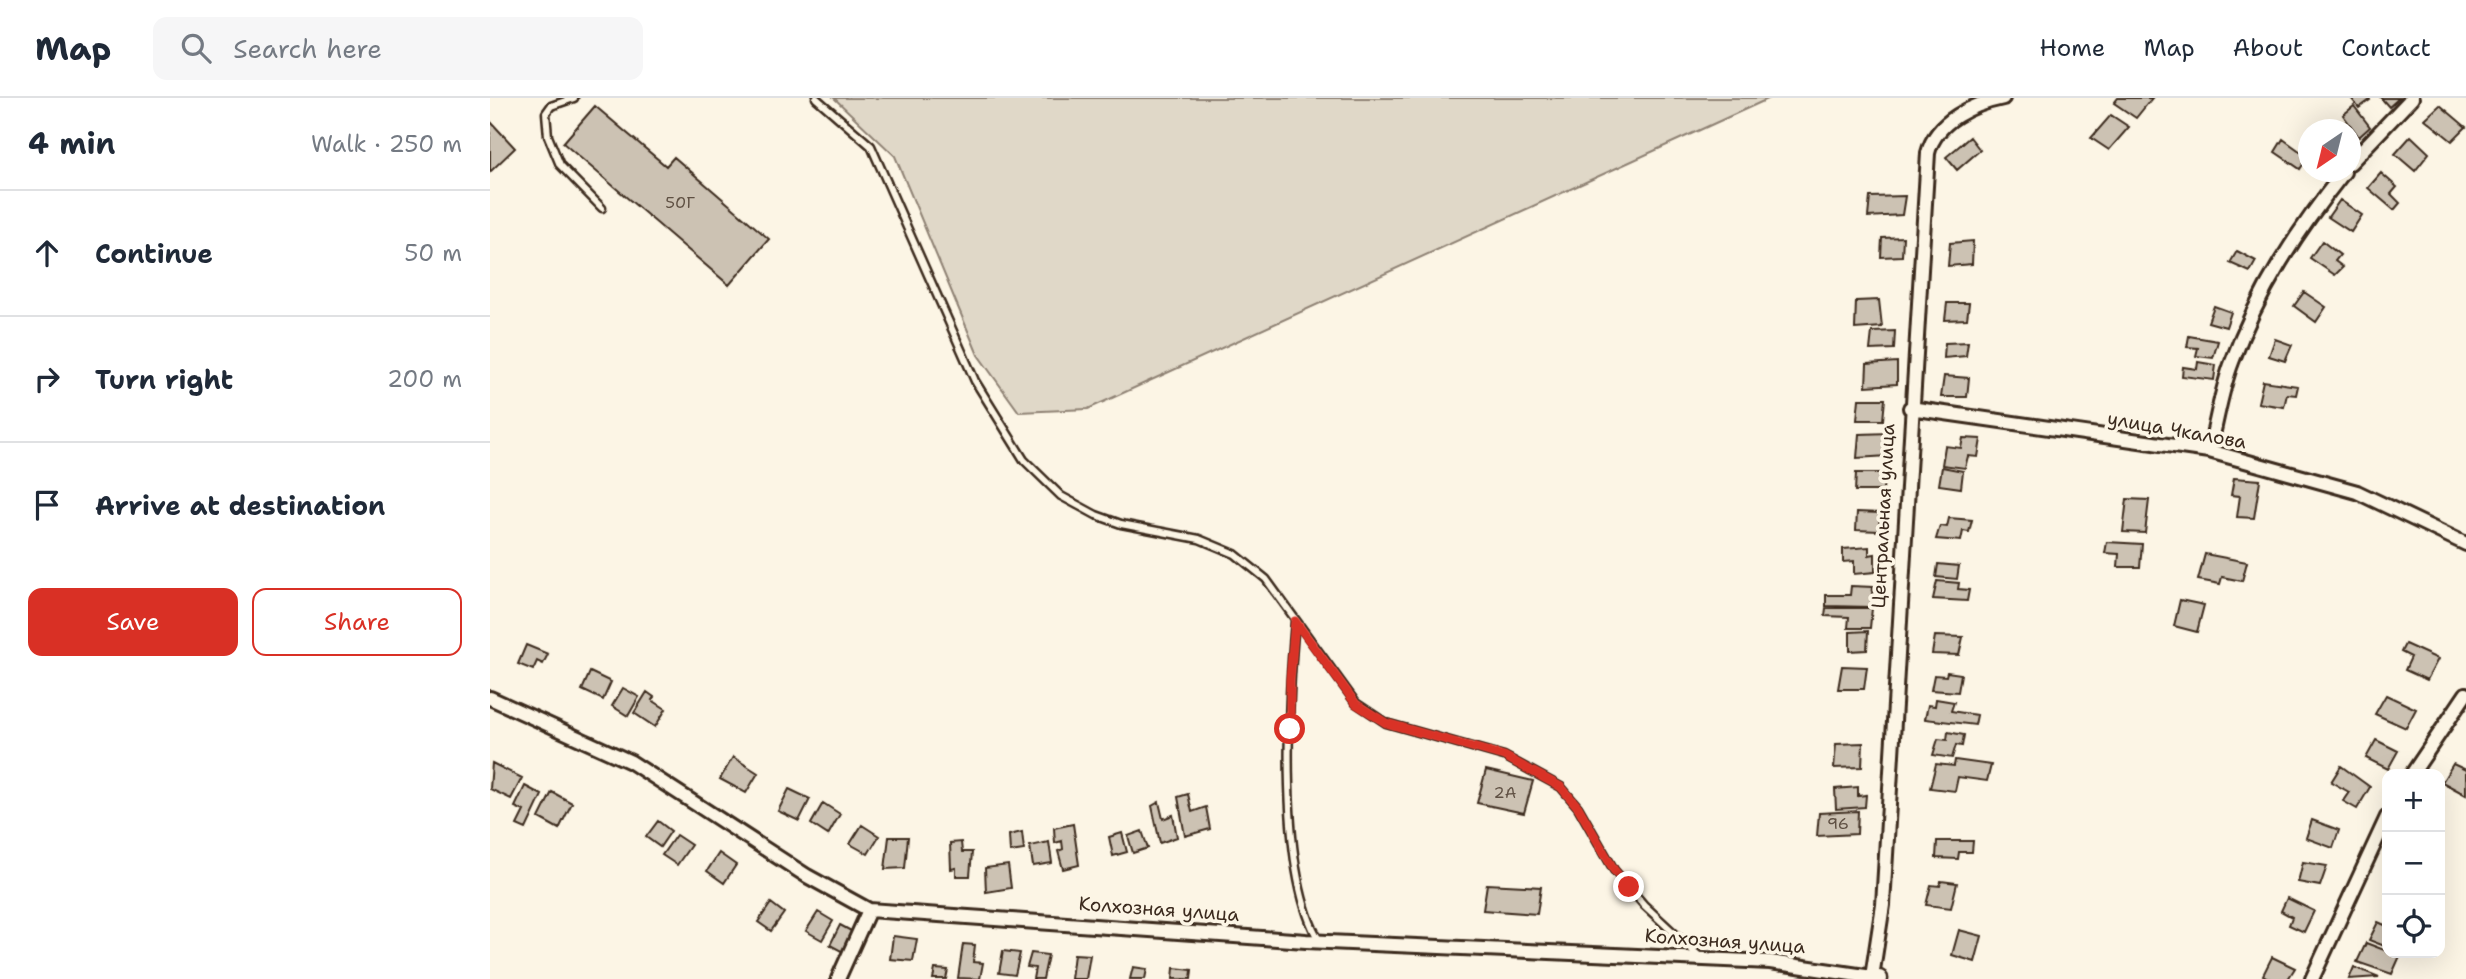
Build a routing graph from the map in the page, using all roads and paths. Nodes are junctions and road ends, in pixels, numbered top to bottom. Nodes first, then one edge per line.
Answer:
1 (575, 98) edge
2 (816, 98) edge
3 (2003, 98) edge
4 (2412, 98) edge
5 (2361, 151) edge
6 (2336, 182) edge
7 (602, 208) dead end
8 (1910, 408) junction
9 (2210, 451) junction
10 (2466, 544) edge
11 (1295, 621) junction
12 (2466, 694) edge
13 (490, 698) edge
14 (2415, 769) edge
15 (2382, 828) edge
16 (869, 909) junction
17 (1320, 942) junction
18 (1702, 959) junction
19 (1874, 978) edge
20 (838, 979) edge
21 (2312, 979) edge

1 - 7 lane
2 - 11 lane
3 - 8 street, Центральная улица
4 - 5 street
6 - 9 street
8 - 9 street, улица Чкалова
8 - 19 street, Центральная улица
9 - 10 street, улица Чкалова
11 - 17 lane
11 - 18 lane
12 - 14 street
13 - 16 street, Колхозная улица
15 - 21 street
16 - 17 street, Колхозная улица
16 - 20 street
17 - 18 street, Колхозная улица
18 - 19 street, Колхозная улица

